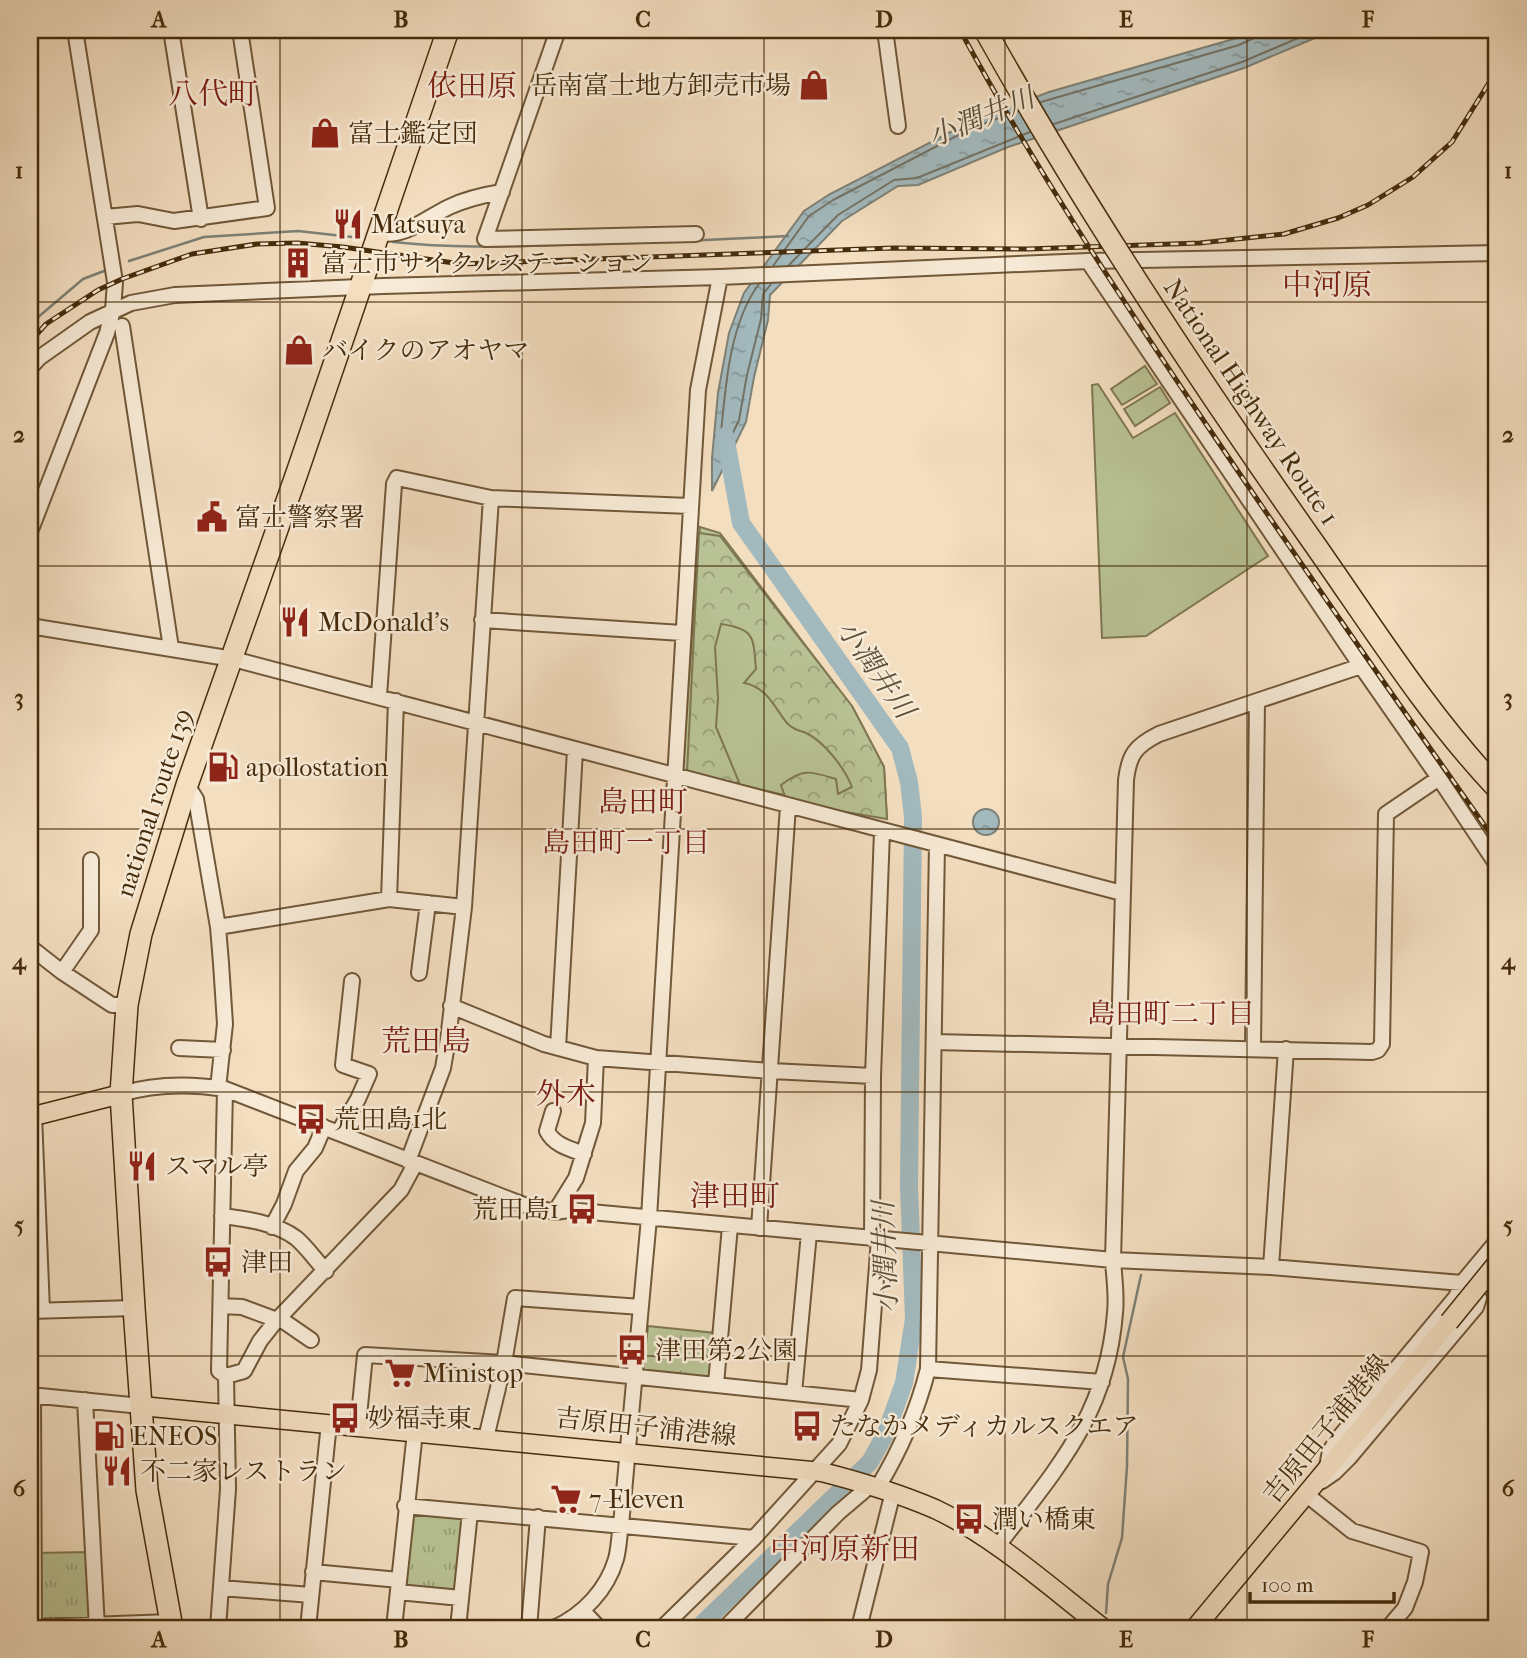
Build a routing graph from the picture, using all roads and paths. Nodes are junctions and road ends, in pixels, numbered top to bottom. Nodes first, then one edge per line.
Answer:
1 (75, 30) edge
2 (171, 30) edge
3 (240, 30) edge
4 (448, 30) edge
5 (558, 30) edge
6 (885, 30) edge
7 (985, 30) edge
8 (1001, 30) edge
9 (898, 126) dead end
10 (502, 192) junction
11 (105, 217) junction
12 (201, 219) junction
13 (379, 233) junction
14 (696, 234) dead end
15 (1497, 253) edge
16 (1087, 261) junction
17 (720, 277) junction
18 (360, 287) junction
19 (113, 310) junction
20 (122, 326) dead end
21 (30, 368) edge
22 (491, 498) junction
23 (690, 506) junction
24 (30, 532) edge
25 (482, 620) junction
26 (30, 626) edge
27 (682, 633) junction
28 (170, 648) junction
29 (233, 659) junction
30 (1361, 666) junction
31 (379, 696) junction
32 (396, 701) junction
33 (1257, 701) junction
34 (477, 724) junction
35 (575, 750) junction
36 (1497, 766) edge
37 (676, 776) junction
38 (1439, 778) junction
39 (187, 785) junction
40 (1497, 788) edge
41 (788, 806) junction
42 (885, 831) junction
43 (933, 844) junction
44 (92, 860) dead end
45 (1497, 865) edge
46 (1122, 894) junction
47 (389, 899) junction
48 (428, 903) junction
49 (464, 907) junction
50 (218, 927) junction
51 (30, 947) edge
52 (62, 972) junction
53 (419, 973) dead end
54 (352, 981) dead end
55 (127, 1005) junction
56 (451, 1006) junction
57 (934, 1042) junction
58 (1120, 1045) junction
59 (179, 1048) dead end
60 (558, 1048) junction
61 (1252, 1048) junction
62 (223, 1049) junction
63 (1286, 1049) junction
64 (596, 1058) junction
65 (659, 1061) junction
66 (771, 1071) junction
67 (873, 1076) junction
68 (222, 1089) junction
69 (121, 1094) junction
70 (553, 1111) dead end
71 (32, 1117) edge
72 (324, 1127) junction
73 (338, 1133) junction
74 (584, 1154) junction
75 (411, 1162) junction
76 (555, 1212) junction
77 (222, 1216) junction
78 (649, 1219) junction
79 (730, 1226) junction
80 (272, 1227) junction
81 (759, 1228) junction
82 (809, 1233) junction
83 (875, 1239) junction
84 (1497, 1241) edge
85 (929, 1244) junction
86 (1113, 1260) junction
87 (1497, 1263) edge
88 (1272, 1267) junction
89 (326, 1271) junction
90 (1462, 1283) junction
91 (221, 1306) junction
92 (134, 1307) junction
93 (641, 1307) junction
94 (36, 1310) edge
95 (278, 1319) junction
96 (310, 1340) dead end
97 (504, 1363) junction
98 (928, 1369) junction
99 (226, 1376) junction
100 (636, 1376) junction
101 (1102, 1382) junction
102 (716, 1384) junction
103 (794, 1393) junction
104 (31, 1395) edge
105 (85, 1400) junction
106 (861, 1400) junction
107 (141, 1406) junction
108 (226, 1413) junction
109 (330, 1423) junction
110 (358, 1426) junction
111 (415, 1432) junction
112 (486, 1438) junction
113 (629, 1451) junction
114 (32, 1453) edge
115 (818, 1471) junction
116 (1316, 1484) junction
117 (877, 1487) junction
118 (405, 1506) junction
119 (470, 1512) junction
120 (538, 1517) junction
121 (621, 1525) junction
122 (754, 1538) junction
123 (997, 1547) junction
124 (313, 1572) junction
125 (398, 1586) junction
126 (221, 1588) junction
127 (311, 1595) junction
128 (461, 1598) junction
129 (583, 1612) junction
130 (172, 1625) edge
131 (97, 1627) edge
132 (34, 1628) edge
133 (218, 1628) edge
134 (308, 1628) edge
135 (394, 1628) edge
136 (458, 1628) edge
137 (530, 1628) edge
138 (554, 1628) edge
139 (599, 1628) edge
140 (662, 1628) edge
141 (724, 1628) edge
142 (859, 1628) edge
143 (1103, 1628) edge
144 (1195, 1628) edge
145 (1390, 1628) edge

1 - 11 street
2 - 12 street
3 - 12 street
4 - 13 highway, national route 139
5 - 10 street
6 - 9 street
7 - 40 highway, National Highway Route 1, bridge
8 - 36 highway, National Highway Route 1
10 - 13 street
10 - 14 street
11 - 12 street
11 - 19 street
13 - 18 highway, national route 139
15 - 16 street
16 - 17 street
16 - 30 street
17 - 18 street
17 - 23 street
18 - 19 street
18 - 29 highway, national route 139
19 - 21 street
19 - 24 street
20 - 28 street
22 - 23 street
22 - 25 street
22 - 31 street
23 - 27 street
25 - 27 street
25 - 34 street
26 - 28 street
27 - 37 street
28 - 29 street
29 - 31 street
29 - 39 highway, national route 139
30 - 33 street
30 - 38 street
31 - 32 street
32 - 34 street
32 - 47 street
33 - 46 street
33 - 61 street
34 - 35 street
34 - 49 street
35 - 37 street
35 - 60 street
37 - 41 street
37 - 65 street
38 - 45 street
38 - 63 street
39 - 50 street
39 - 55 highway, national route 139
41 - 42 street
41 - 66 street
42 - 43 street
42 - 67 street
43 - 46 street
43 - 57 street
44 - 52 street
46 - 58 street
47 - 48 street
47 - 50 street
48 - 49 street
48 - 53 street
49 - 56 street
50 - 62 street
51 - 52 street
52 - 55 street
54 - 73 street
55 - 69 highway, national route 139
56 - 60 street
56 - 75 street
57 - 58 street
57 - 85 street
58 - 61 street
58 - 86 street
59 - 62 street
60 - 64 street
61 - 63 street
62 - 68 street
63 - 88 street
64 - 65 street
64 - 74 street
65 - 66 street
65 - 78 street
66 - 67 street
66 - 81 street
67 - 83 street
68 - 69 street
68 - 72 street
68 - 77 street
69 - 71 main road
69 - 92 highway, national route 139
70 - 74 street
71 - 94 street
72 - 73 street
72 - 80 street
73 - 75 street
74 - 76 street
75 - 76 street
75 - 89 street
76 - 78 street
77 - 80 street
77 - 91 street
78 - 79 street
78 - 93 street
79 - 81 street
79 - 102 street
80 - 89 street
81 - 82 street
82 - 83 street
82 - 103 street
83 - 85 street
83 - 106 street
84 - 90 street
85 - 86 street
85 - 98 street
86 - 88 street
86 - 101 street
87 - 116 main road, 吉原田子浦港線, bridge
88 - 90 street
89 - 95 street
90 - 116 street
90 - 116 street
91 - 95 street
91 - 99 street
92 - 94 street
92 - 107 highway, national route 139
93 - 97 street
93 - 100 street
95 - 96 street
95 - 99 street
97 - 100 street
97 - 110 street
97 - 112 street
98 - 101 street
98 - 117 street
99 - 108 street
100 - 102 street
100 - 113 street
101 - 123 street
102 - 103 street
103 - 106 street
104 - 105 street
104 - 114 street
105 - 107 street
105 - 131 street
106 - 115 street
107 - 108 main road, 吉原田子浦港線
107 - 130 highway, national route 139
108 - 109 main road, 吉原田子浦港線
108 - 126 street
109 - 110 main road, 吉原田子浦港線
109 - 124 street
110 - 111 main road, 吉原田子浦港線
111 - 112 main road, 吉原田子浦港線
111 - 118 street
112 - 113 main road, 吉原田子浦港線
113 - 115 main road, 吉原田子浦港線
113 - 121 street
114 - 132 street
115 - 117 main road, 吉原田子浦港線
115 - 122 street
116 - 144 main road, 吉原田子浦港線
116 - 145 street
117 - 123 main road, 吉原田子浦港線
117 - 141 street
117 - 142 street
118 - 119 street
118 - 125 street
119 - 120 street
119 - 128 street
120 - 121 street
120 - 137 street
121 - 122 street
121 - 129 street
122 - 140 street
123 - 143 main road, 吉原田子浦港線
124 - 125 street
124 - 127 street
125 - 128 street
125 - 135 street
126 - 127 street
126 - 133 street
127 - 134 street
128 - 136 street
129 - 138 street
129 - 139 street
130 - 131 street
131 - 132 street

